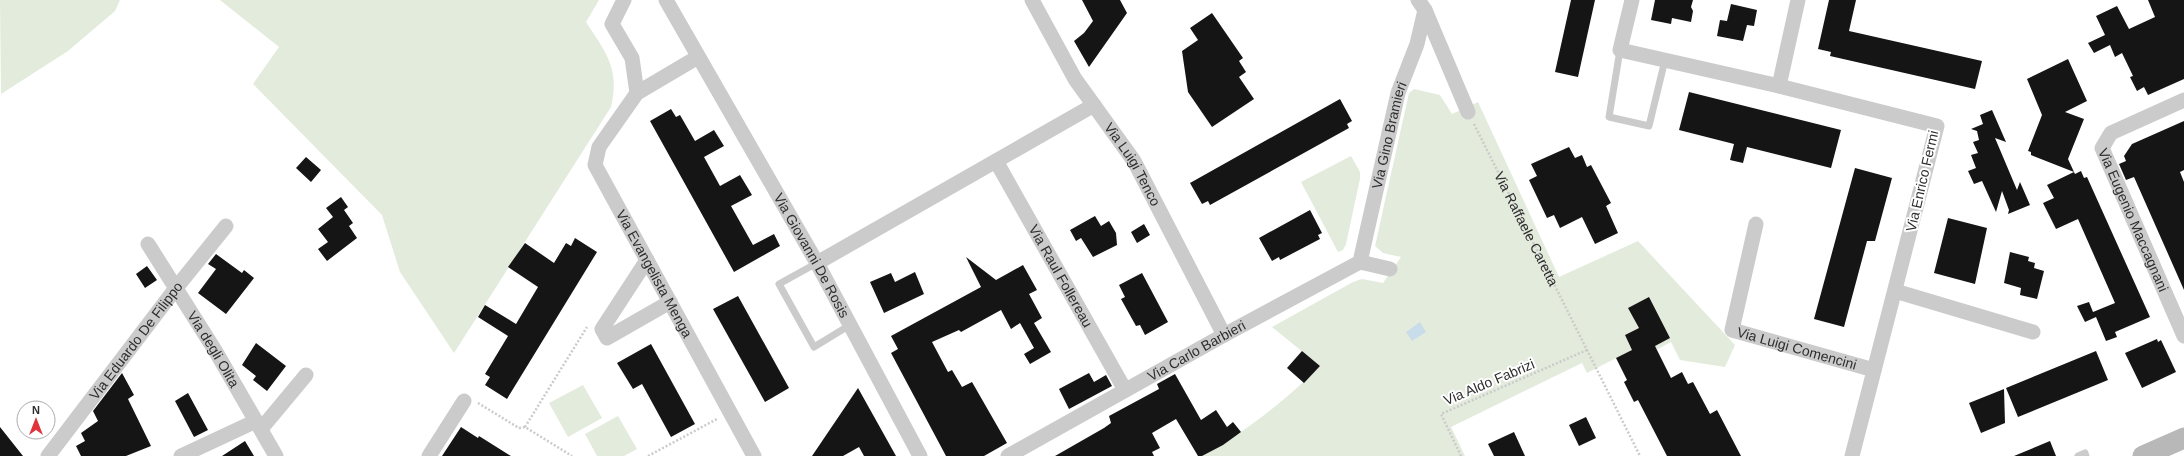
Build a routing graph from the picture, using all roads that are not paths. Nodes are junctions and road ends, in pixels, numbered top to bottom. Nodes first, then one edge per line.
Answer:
1 (624, 0) edge
2 (666, 0) edge
3 (1032, 0) edge
4 (1632, 0) edge
5 (1798, 0) edge
6 (1421, 5) edge
7 (1620, 50) junction
8 (698, 57) junction
9 (1665, 60) junction
10 (1779, 86) junction
11 (637, 93) junction
12 (2184, 100) edge
13 (1094, 105) junction
14 (1468, 112) road end
15 (996, 161) junction
16 (1756, 224) dead end
17 (226, 226) dead end
18 (148, 244) dead end
19 (647, 260) junction
20 (1360, 262) junction
21 (817, 263) junction
22 (1390, 269) dead end
23 (176, 288) junction
24 (1894, 291) junction
25 (670, 302) junction
26 (850, 325) junction
27 (2033, 332) dead end
28 (1224, 335) junction
29 (2184, 336) edge
30 (1874, 370) junction
31 (306, 376) dead end
32 (1125, 390) junction
33 (464, 401) road end
34 (258, 425) junction
35 (2184, 438) edge
36 (48, 456) edge
37 (181, 456) edge
38 (276, 456) edge
39 (429, 456) edge
40 (754, 456) edge
41 (920, 456) edge
42 (1008, 456) edge
43 (1852, 456) edge
44 (2078, 456) edge
45 (2086, 456) edge
46 (2143, 456) edge

1 - 11 street
2 - 8 street, Via Giovanni De Rosis
3 - 13 street, Via Luigi Tenco
4 - 7 street
5 - 10 street
6 - 14 street
6 - 20 street, Via Gino Bramieri
7 - 9 street, Via Enrico Fermi
7 - 9 lane
8 - 11 street
8 - 21 street, Via Giovanni De Rosis
9 - 10 street, Via Enrico Fermi
10 - 24 street, Via Enrico Fermi
11 - 19 street, Via Evangelista Menga
12 - 29 street, Via Eugenio Maccagnani
13 - 15 street
13 - 28 street, Via Luigi Tenco
15 - 21 street
15 - 32 street, Via Raul Follereau
16 - 30 street, Via Luigi Comencini
17 - 23 street, Via Eduardo De Filippo
18 - 23 street, Via degli Olita
19 - 25 street, Via Evangelista Menga
19 - 25 street
20 - 22 street
20 - 28 street, Via Carlo Barbieri
21 - 26 street, Via Giovanni De Rosis
21 - 26 lane
23 - 34 street, Via degli Olita
23 - 36 street, Via Eduardo De Filippo
24 - 27 street
24 - 30 street, Via Enrico Fermi
25 - 40 street, Via Evangelista Menga
26 - 41 street, Via Giovanni De Rosis
28 - 32 street, Via Carlo Barbieri
30 - 43 street, Via Enrico Fermi
31 - 34 street
32 - 42 street, Via Carlo Barbieri
33 - 39 street
34 - 37 street
34 - 38 street, Via degli Olita
35 - 46 main road
44 - 45 lane

